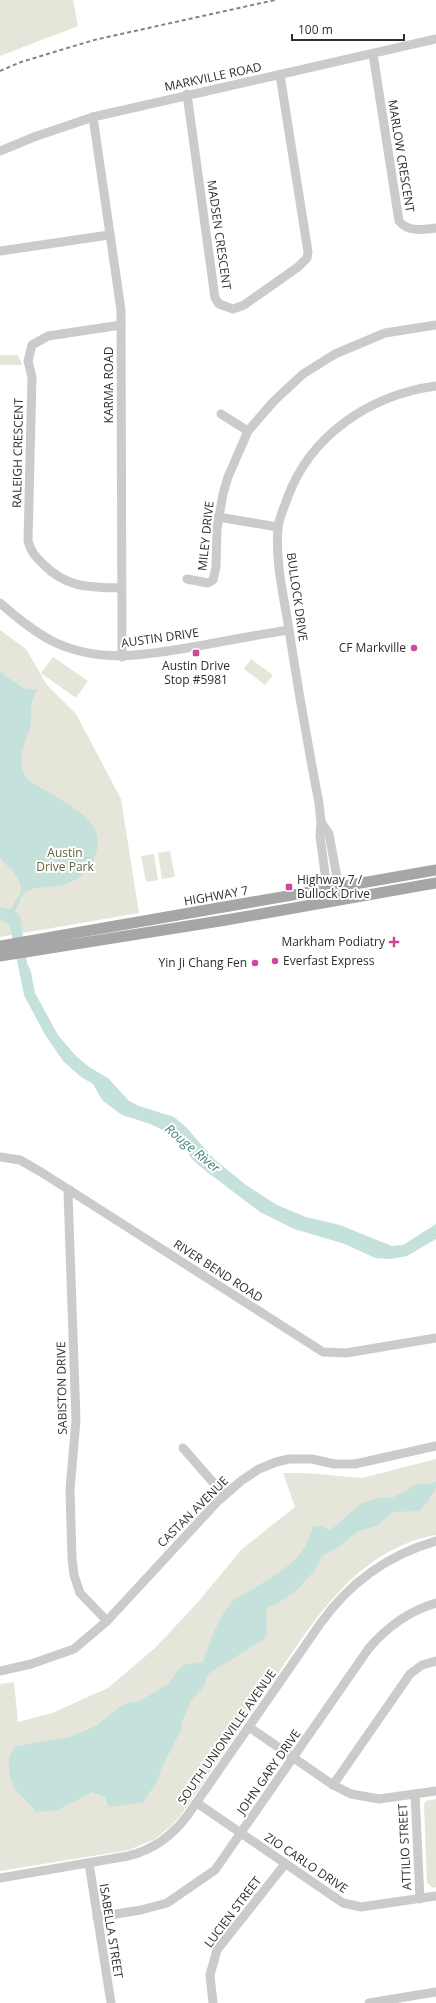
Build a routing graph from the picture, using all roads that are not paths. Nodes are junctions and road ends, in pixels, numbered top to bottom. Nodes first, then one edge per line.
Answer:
1 (436, 39) edge
2 (373, 54) junction
3 (280, 75) junction
4 (187, 94) junction
5 (93, 116) junction
6 (0, 151) edge
7 (436, 228) edge
8 (109, 235) junction
9 (0, 251) edge
10 (436, 324) edge
11 (121, 325) junction
12 (436, 386) edge
13 (221, 414) dead end
14 (248, 431) junction
15 (218, 517) junction
16 (278, 527) junction
17 (187, 579) dead end
18 (120, 588) junction
19 (0, 603) edge
20 (289, 630) junction
21 (122, 656) junction
22 (321, 822) junction
23 (436, 870) edge
24 (436, 883) edge
25 (339, 886) junction
26 (327, 888) junction
27 (342, 899) junction
28 (44, 944) junction
29 (3, 950) edge
30 (0, 1157) edge
31 (70, 1190) junction
32 (436, 1338) edge
33 (436, 1446) edge
34 (183, 1448) dead end
35 (224, 1495) junction
36 (436, 1541) edge
37 (436, 1603) edge
38 (107, 1621) junction
39 (436, 1661) edge
40 (0, 1671) edge
41 (249, 1727) junction
42 (294, 1758) junction
43 (334, 1785) junction
44 (436, 1791) edge
45 (415, 1794) junction
46 (197, 1803) junction
47 (241, 1834) junction
48 (89, 1863) junction
49 (285, 1864) junction
50 (0, 1878) edge
51 (436, 1896) edge
52 (420, 1899) junction
53 (97, 1917) junction
54 (436, 1992) edge
55 (410, 2000) edge
56 (111, 2003) edge
57 (213, 2003) edge
58 (369, 2003) edge

1 - 2 street, MARKVILLE ROAD
2 - 3 street, MARKVILLE ROAD
2 - 7 street, MARLOW CRESCENT
3 - 4 street, MARKVILLE ROAD
3 - 4 street, MADSEN CRESCENT
4 - 5 street, MARKVILLE ROAD
5 - 6 street, MARKVILLE ROAD
5 - 8 street, KARMA ROAD
8 - 9 street
8 - 11 street, KARMA ROAD
10 - 14 street, MILEY DRIVE
11 - 18 street, KARMA ROAD
11 - 18 street, RALEIGH CRESCENT
12 - 16 street, BULLOCK DRIVE
13 - 14 street
14 - 15 street, MILEY DRIVE
15 - 16 street
15 - 17 street, MILEY DRIVE
16 - 20 street, BULLOCK DRIVE
18 - 21 street, KARMA ROAD
19 - 21 street, AUSTIN DRIVE
20 - 21 street, AUSTIN DRIVE
20 - 22 street, BULLOCK DRIVE
22 - 25 street, BULLOCK DRIVE
22 - 26 street, BULLOCK DRIVE
23 - 25 main road, HIGHWAY 7
24 - 27 main road, HIGHWAY 7
25 - 26 main road, HIGHWAY 7
25 - 27 street, BULLOCK DRIVE
26 - 28 main road, HIGHWAY 7
27 - 28 main road, HIGHWAY 7
28 - 29 main road, HIGHWAY 7
30 - 31 street, RIVER BEND ROAD
31 - 32 street, RIVER BEND ROAD
31 - 38 street, SABISTON DRIVE
33 - 35 street, CASTAN AVENUE
34 - 35 street
35 - 38 street, CASTAN AVENUE
36 - 41 street, SOUTH UNIONVILLE AVENUE
37 - 42 street, JOHN GARY DRIVE
38 - 40 street, CASTAN AVENUE
39 - 43 street
41 - 42 street
41 - 46 street, SOUTH UNIONVILLE AVENUE
42 - 43 street
42 - 47 street, JOHN GARY DRIVE
43 - 45 street
44 - 45 street
45 - 52 street, ATTILIO STREET
46 - 47 street, ZIO CARLO DRIVE
46 - 48 street, SOUTH UNIONVILLE AVENUE
47 - 49 street, ZIO CARLO DRIVE
47 - 53 street, JOHN GARY DRIVE
48 - 50 street, SOUTH UNIONVILLE AVENUE
48 - 53 street, ISABELLA STREET
49 - 52 street, ZIO CARLO DRIVE
49 - 57 street, LUCIEN STREET
51 - 52 street, ZIO CARLO DRIVE
53 - 56 street, ISABELLA STREET
54 - 55 street
55 - 58 street

